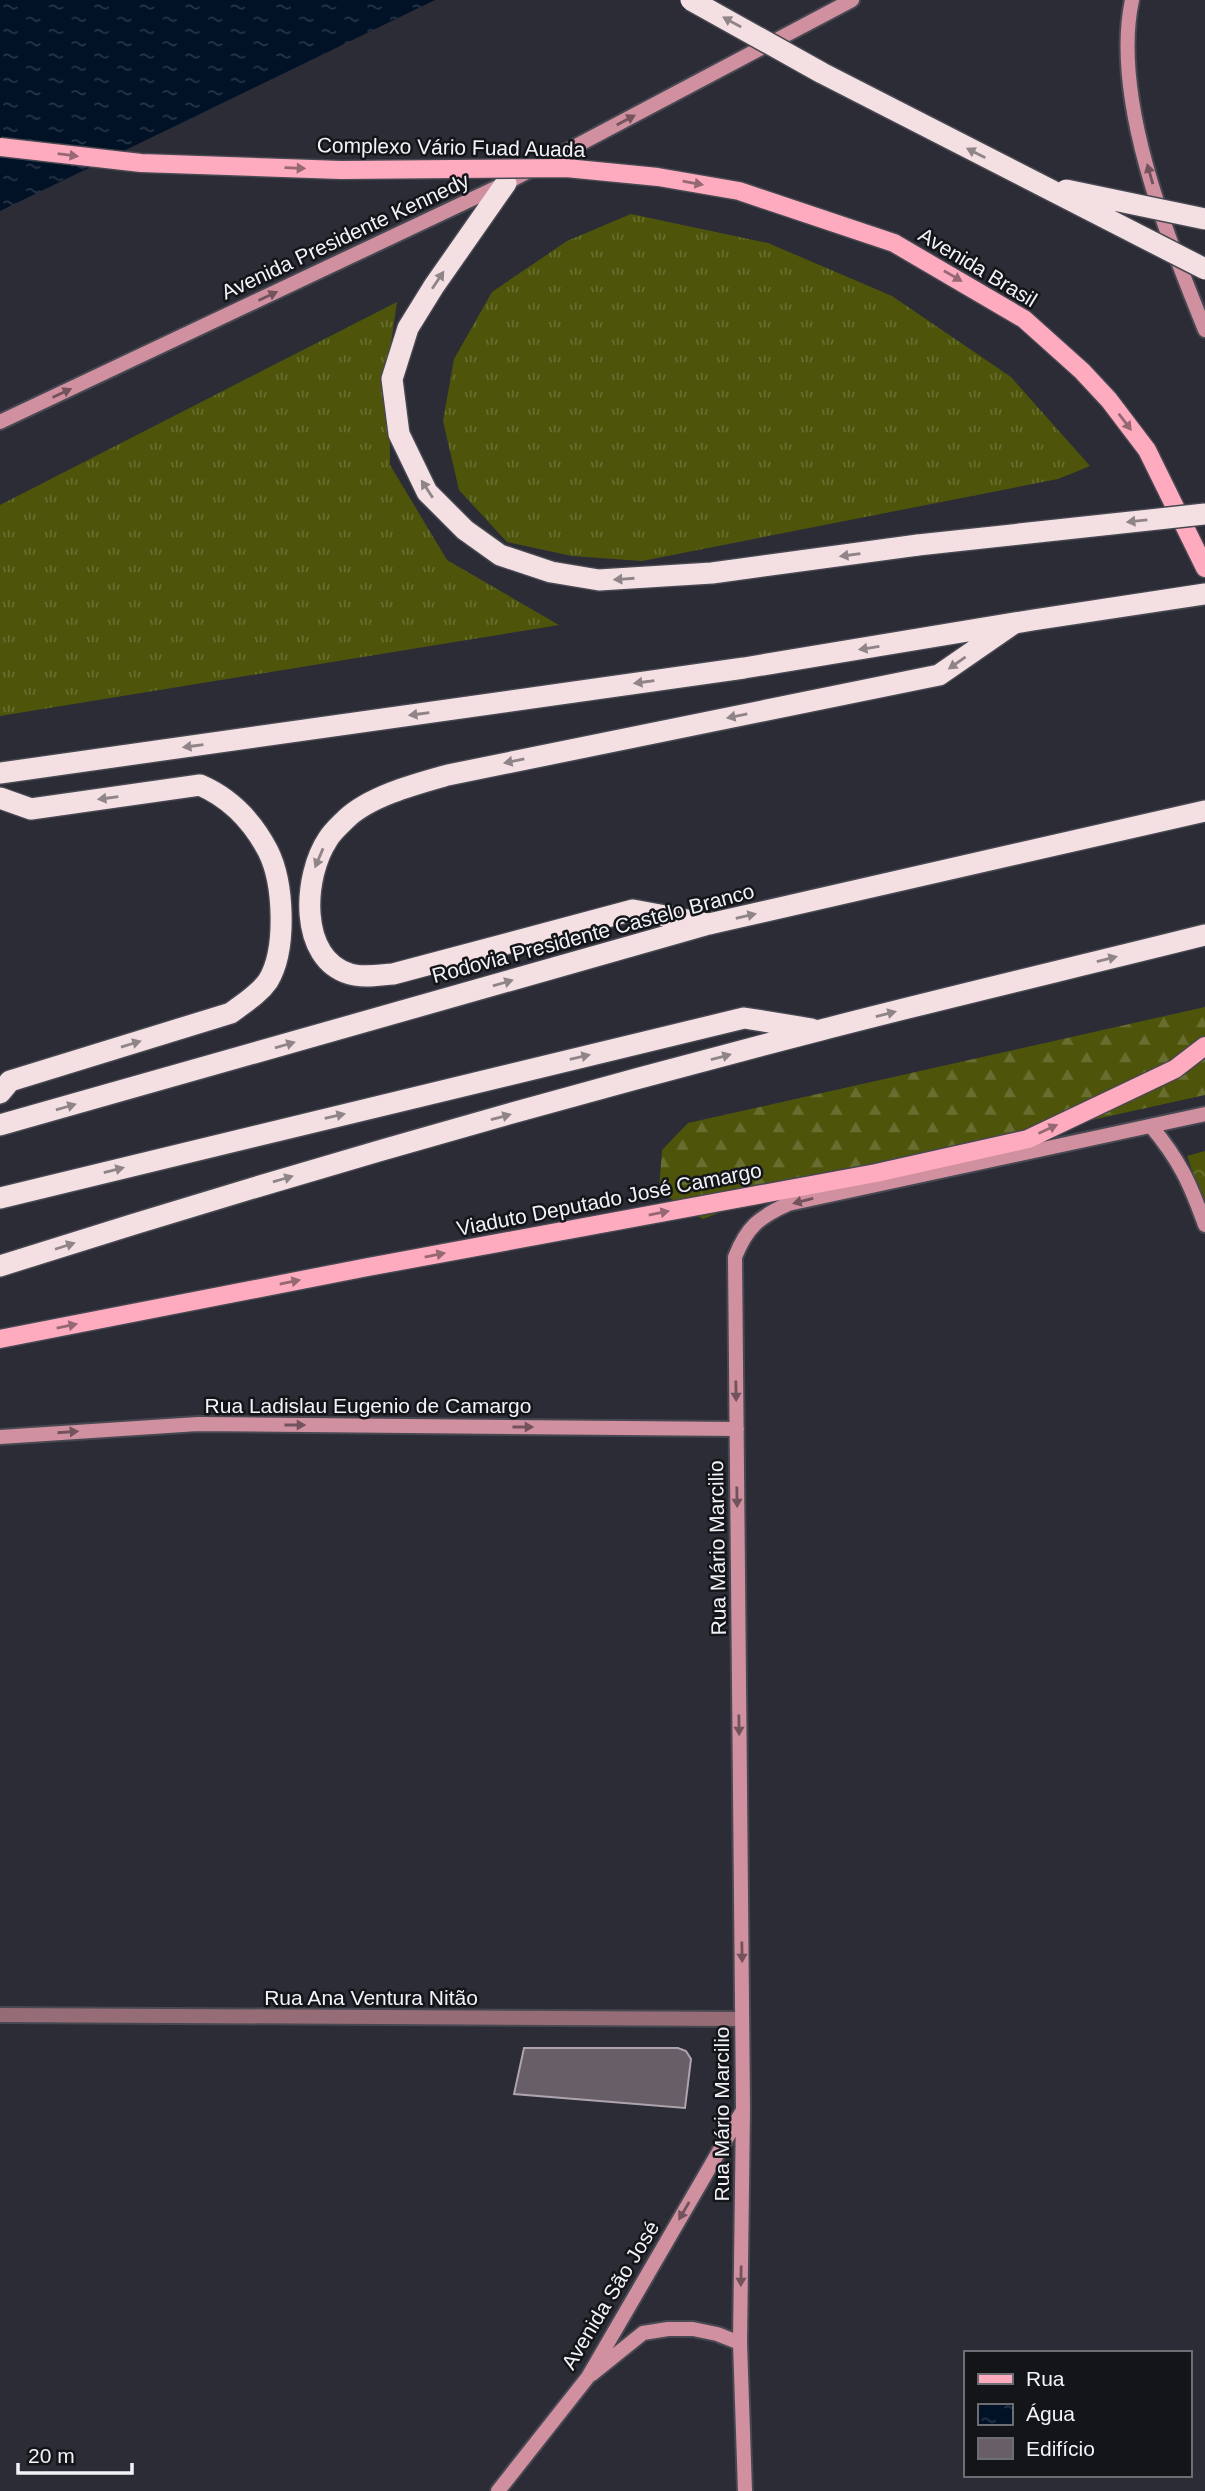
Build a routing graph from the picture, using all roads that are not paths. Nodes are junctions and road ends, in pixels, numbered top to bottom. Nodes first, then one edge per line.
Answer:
1 (691, 0) edge
2 (852, 0) edge
3 (1132, 0) edge
4 (0, 147) edge
5 (506, 183) junction
6 (1036, 184) junction
7 (1205, 219) edge
8 (894, 243) joint
9 (1205, 269) edge
10 (1205, 330) edge
11 (0, 422) edge
12 (1205, 514) edge
13 (1205, 568) edge
14 (1205, 594) edge
15 (1023, 622) junction
16 (0, 773) edge
17 (0, 798) edge
18 (1205, 811) edge
19 (709, 925) junction
20 (1205, 935) edge
21 (820, 1030) junction
22 (1205, 1046) edge
23 (0, 1093) edge
24 (1205, 1114) edge
25 (0, 1125) edge
26 (1151, 1126) junction
27 (0, 1198) edge
28 (1205, 1225) edge
29 (0, 1266) edge
30 (0, 1339) edge
31 (737, 1429) junction
32 (0, 1437) edge
33 (0, 2015) edge
34 (742, 2019) junction
35 (743, 2109) junction
36 (740, 2343) junction
37 (588, 2377) junction
38 (498, 2491) edge
39 (745, 2491) edge

6 -> 1 highway, bridge
5 -> 2 main road, Avenida Presidente Kennedy
10 -> 3 main road
4 -> 8 main road, Complexo Vário Fuad Auada, bridge
11 -> 5 main road, Avenida Presidente Kennedy
12 -> 5 highway, bridge
6 - 7 highway, bridge
6 - 9 highway, bridge
8 -> 13 main road, Avenida Brasil
14 - 15 highway
15 -> 16 highway
15 -> 19 highway
23 -> 17 highway
19 -> 18 highway, Rodovia Presidente Castelo Branco
25 -> 19 highway, Rodovia Presidente Castelo Branco
21 -> 20 highway
27 -> 21 highway
29 -> 21 highway
30 -> 22 main road, Viaduto Deputado José Camargo
24 - 26 main road, Rua Mário Marcilio
26 - 28 main road
26 -> 31 main road, Rua Mário Marcilio
32 -> 31 main road, Rua Ladislau Eugenio de Camargo
31 -> 34 main road, Rua Mário Marcilio
33 - 34 street, Rua Ana Ventura Nitão
34 - 35 main road, Rua Mário Marcilio
35 -> 36 main road, Rua Mário Marcilio
35 -> 37 main road, Avenida São José
36 - 37 main road
36 - 39 main road, Rua Mário Marcilio
37 - 38 main road, Avenida São José

